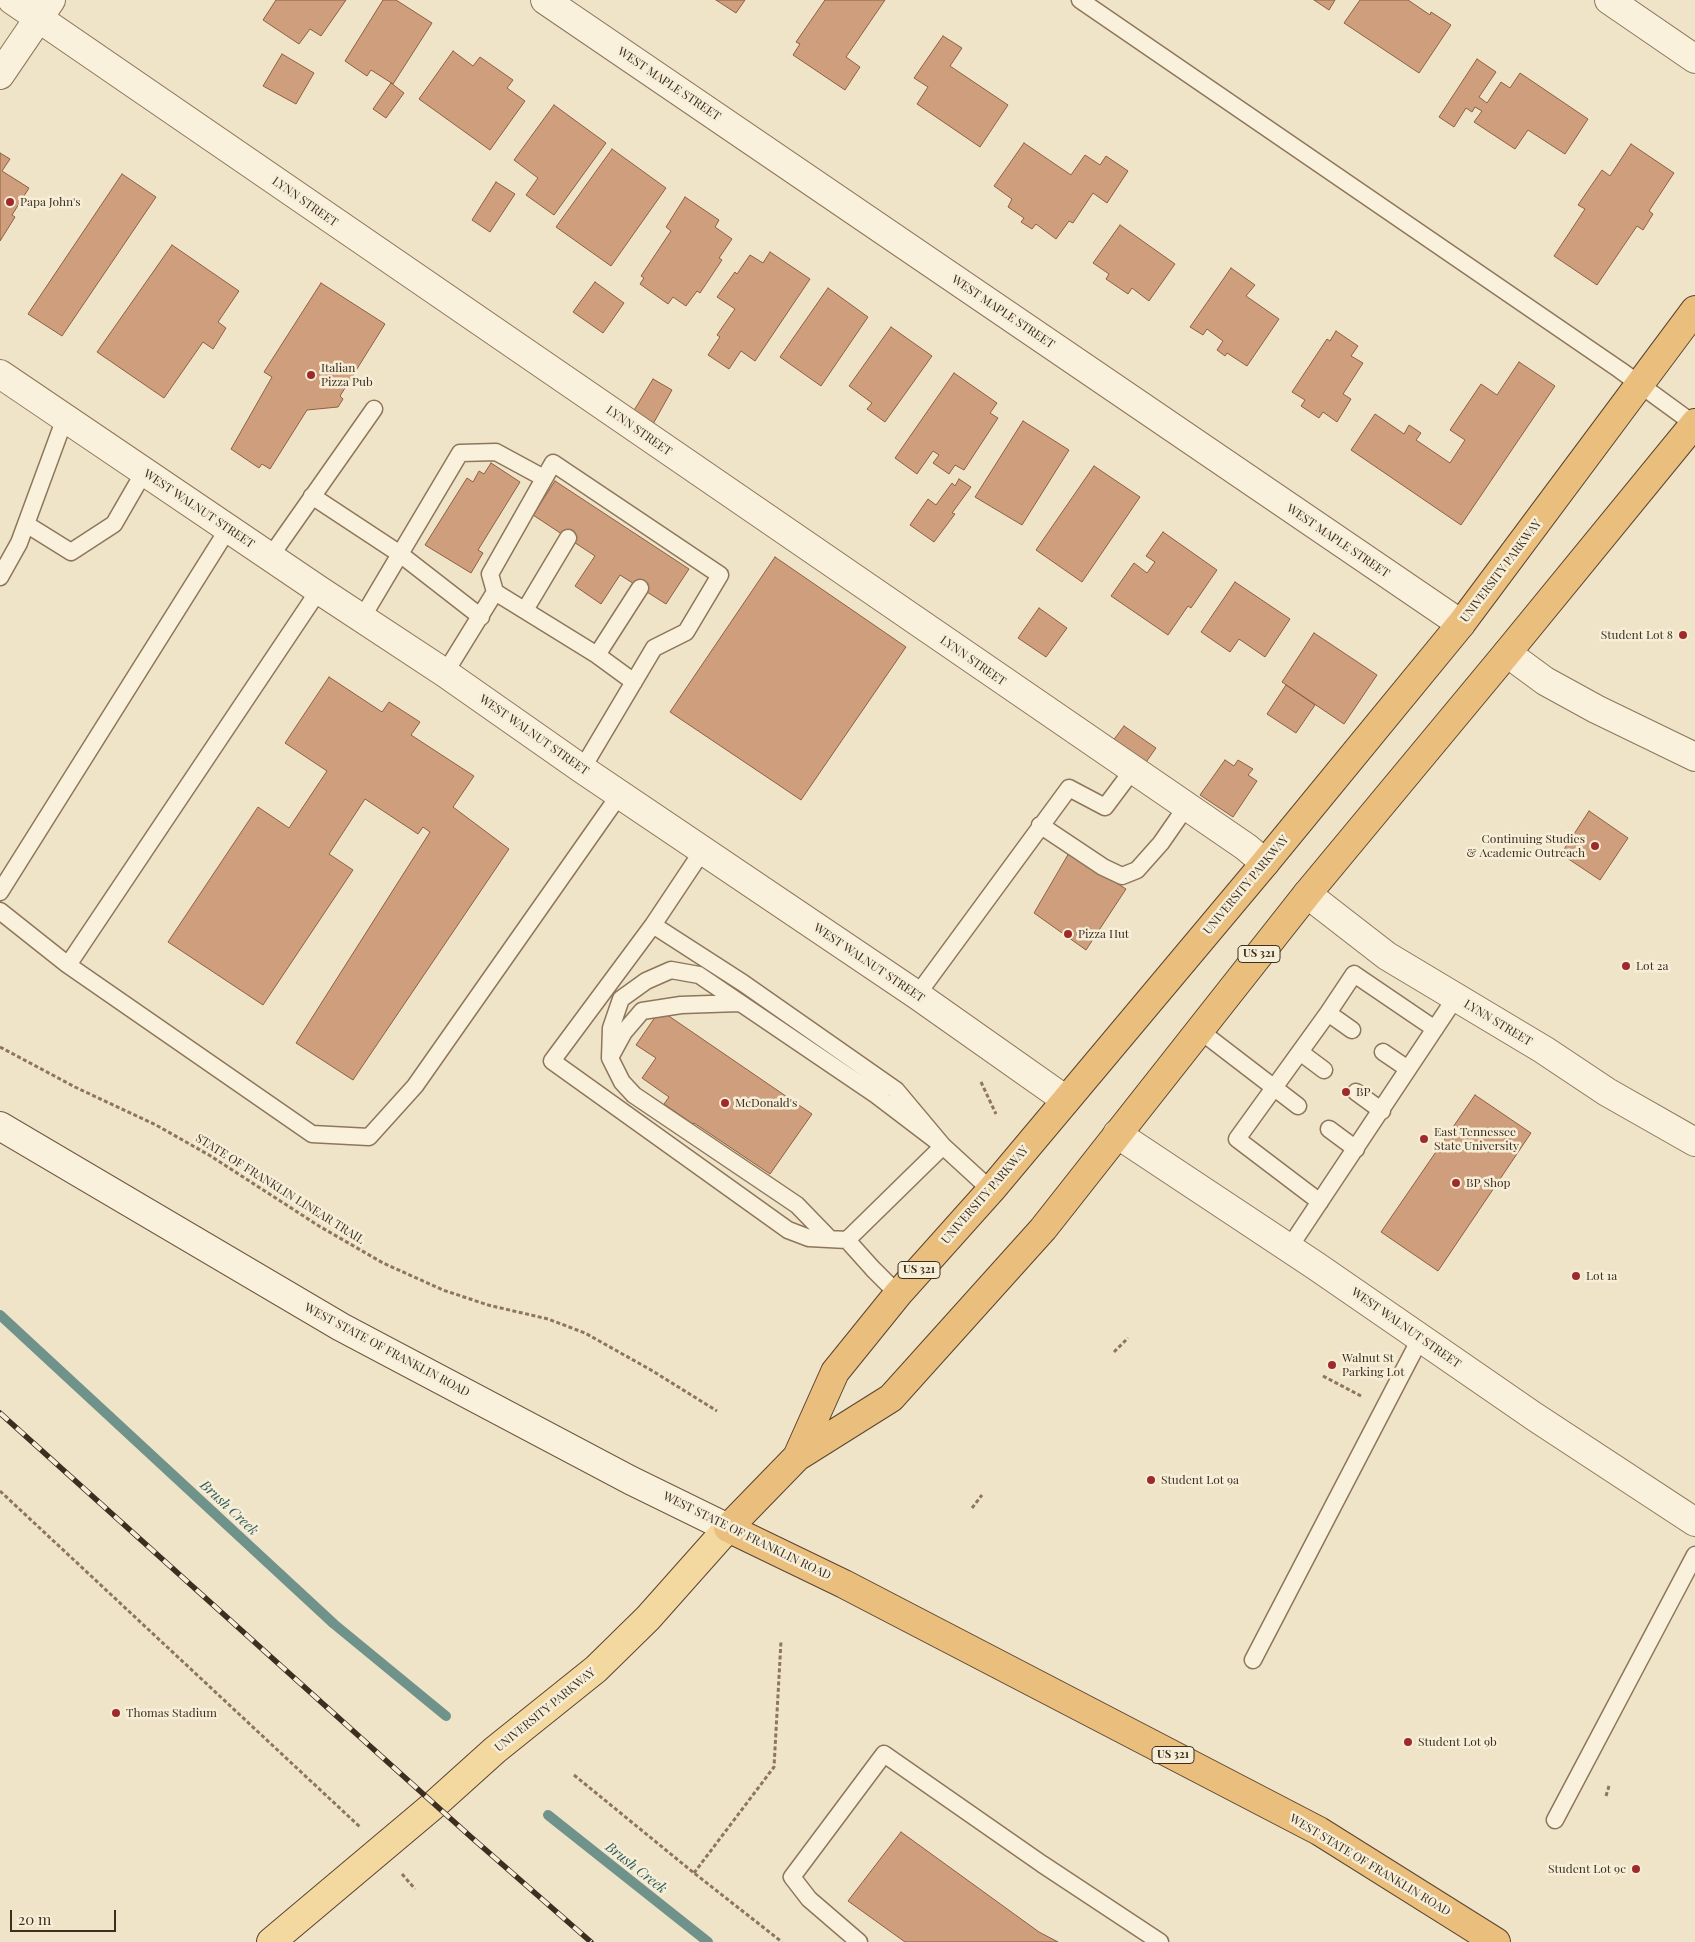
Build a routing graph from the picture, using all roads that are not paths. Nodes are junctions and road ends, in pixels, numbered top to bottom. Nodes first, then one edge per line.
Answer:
1 (12, 0) edge
2 (545, 0) edge
3 (1080, 0) edge
4 (1609, 0) edge
5 (45, 9) edge
6 (1695, 58) edge
7 (0, 75) edge
8 (1695, 310) edge
9 (0, 374) edge
10 (1641, 386) junction
11 (374, 409) dead end
12 (65, 418) junction
13 (1695, 423) edge
14 (144, 472) junction
15 (544, 478) junction
16 (312, 496) junction
17 (26, 524) junction
18 (228, 529) junction
19 (568, 538) dead end
20 (400, 554) junction
21 (270, 557) junction
22 (0, 578) edge
23 (640, 588) dead end
24 (319, 590) junction
25 (495, 592) junction
26 (525, 610) junction
27 (362, 618) junction
28 (481, 618) junction
29 (1461, 624) junction
30 (1507, 653) junction
31 (597, 655) junction
32 (445, 673) junction
33 (634, 682) junction
34 (1695, 758) edge
35 (582, 769) junction
36 (1132, 771) junction
37 (620, 794) junction
38 (1186, 807) junction
39 (1040, 825) junction
40 (703, 850) junction
41 (1265, 863) junction
42 (0, 892) edge
43 (1307, 894) junction
44 (0, 911) edge
45 (653, 925) junction
46 (68, 965) junction
47 (917, 995) junction
48 (1456, 997) junction
49 (740, 1003) junction
50 (1328, 1013) junction
51 (1435, 1029) junction
52 (1199, 1030) junction
53 (1352, 1030) dead end
54 (1300, 1052) junction
55 (1384, 1052) dead end
56 (610, 1058) junction
57 (1324, 1070) dead end
58 (1408, 1070) junction
59 (1274, 1088) junction
60 (1356, 1092) dead end
61 (1066, 1100) junction
62 (1298, 1106) dead end
63 (1382, 1111) junction
64 (0, 1126) edge
65 (1329, 1129) dead end
66 (1117, 1134) junction
67 (1695, 1142) edge
68 (942, 1146) junction
69 (1356, 1149) junction
70 (990, 1190) junction
71 (1320, 1202) junction
72 (830, 1239) junction
73 (848, 1240) junction
74 (1289, 1248) junction
75 (898, 1294) junction
76 (1420, 1339) junction
77 (797, 1457) junction
78 (1695, 1522) edge
79 (728, 1528) junction
80 (1695, 1555) edge
81 (1253, 1660) dead end
82 (1555, 1820) dead end
83 (271, 1942) edge
84 (859, 1942) edge
85 (1160, 1942) edge
86 (1496, 1942) edge

1 - 5 street, LYNN STREET
2 - 29 street, WEST MAPLE STREET
3 - 10 lane
4 - 6 street
5 - 7 street
5 - 36 street, LYNN STREET
8 - 10 highway, UNIVERSITY PARKWAY / US 321
9 - 12 street, WEST WALNUT STREET
10 - 13 lane
10 - 29 highway, UNIVERSITY PARKWAY / US 321
11 - 16 lane
12 - 14 street, WEST WALNUT STREET
12 - 17 lane
13 - 30 highway, UNIVERSITY PARKWAY / US 321
14 - 17 lane
14 - 18 street, WEST WALNUT STREET
15 - 20 lane
15 - 25 lane
15 - 33 lane
16 - 20 lane
16 - 21 lane
17 - 22 lane
18 - 21 street, WEST WALNUT STREET
18 - 42 lane
19 - 26 lane
20 - 27 lane
20 - 28 lane
21 - 24 street, WEST WALNUT STREET
23 - 31 lane
24 - 27 street, WEST WALNUT STREET
24 - 46 lane
25 - 26 lane
25 - 28 lane
26 - 31 lane
27 - 32 street, WEST WALNUT STREET
28 - 32 lane
29 - 41 highway, UNIVERSITY PARKWAY / US 321
30 - 34 street
30 - 43 highway, UNIVERSITY PARKWAY / US 321
31 - 33 lane
32 - 35 street, WEST WALNUT STREET
33 - 35 lane
35 - 37 street, WEST WALNUT STREET
36 - 38 street, LYNN STREET
36 - 39 lane
37 - 40 street, WEST WALNUT STREET
37 - 46 lane
38 - 39 lane
38 - 41 street, LYNN STREET
39 - 47 lane
40 - 45 lane
40 - 47 street, WEST WALNUT STREET
41 - 61 highway, UNIVERSITY PARKWAY / US 321
43 - 48 street, LYNN STREET
43 - 52 highway, UNIVERSITY PARKWAY / US 321
44 - 46 lane
45 - 68 lane
45 - 72 lane
47 - 61 street, WEST WALNUT STREET
48 - 51 lane
48 - 67 street, LYNN STREET
49 - 56 lane
49 - 56 lane
49 - 68 lane
50 - 51 lane
50 - 53 lane
50 - 54 lane
51 - 58 lane
52 - 59 lane
52 - 66 highway, UNIVERSITY PARKWAY / US 321
54 - 57 lane
54 - 59 lane
55 - 58 lane
56 - 72 lane
58 - 63 lane
59 - 62 lane
59 - 71 lane
60 - 63 lane
61 - 70 highway, UNIVERSITY PARKWAY / US 321
63 - 69 lane
64 - 79 street, WEST STATE OF FRANKLIN ROAD
65 - 69 lane
66 - 74 street, WEST WALNUT STREET
66 - 77 highway, UNIVERSITY PARKWAY / US 321
68 - 70 lane
68 - 73 lane
69 - 71 lane
70 - 75 highway, UNIVERSITY PARKWAY / US 321
71 - 74 lane
72 - 73 lane
73 - 75 lane
74 - 76 street, WEST WALNUT STREET
75 - 77 highway, UNIVERSITY PARKWAY / US 321
76 - 78 street, WEST WALNUT STREET
76 - 81 lane
77 - 79 highway, UNIVERSITY PARKWAY / US 321
79 - 83 main road, UNIVERSITY PARKWAY
79 - 86 highway, WEST STATE OF FRANKLIN ROAD / US 321
80 - 82 lane
84 - 85 lane

